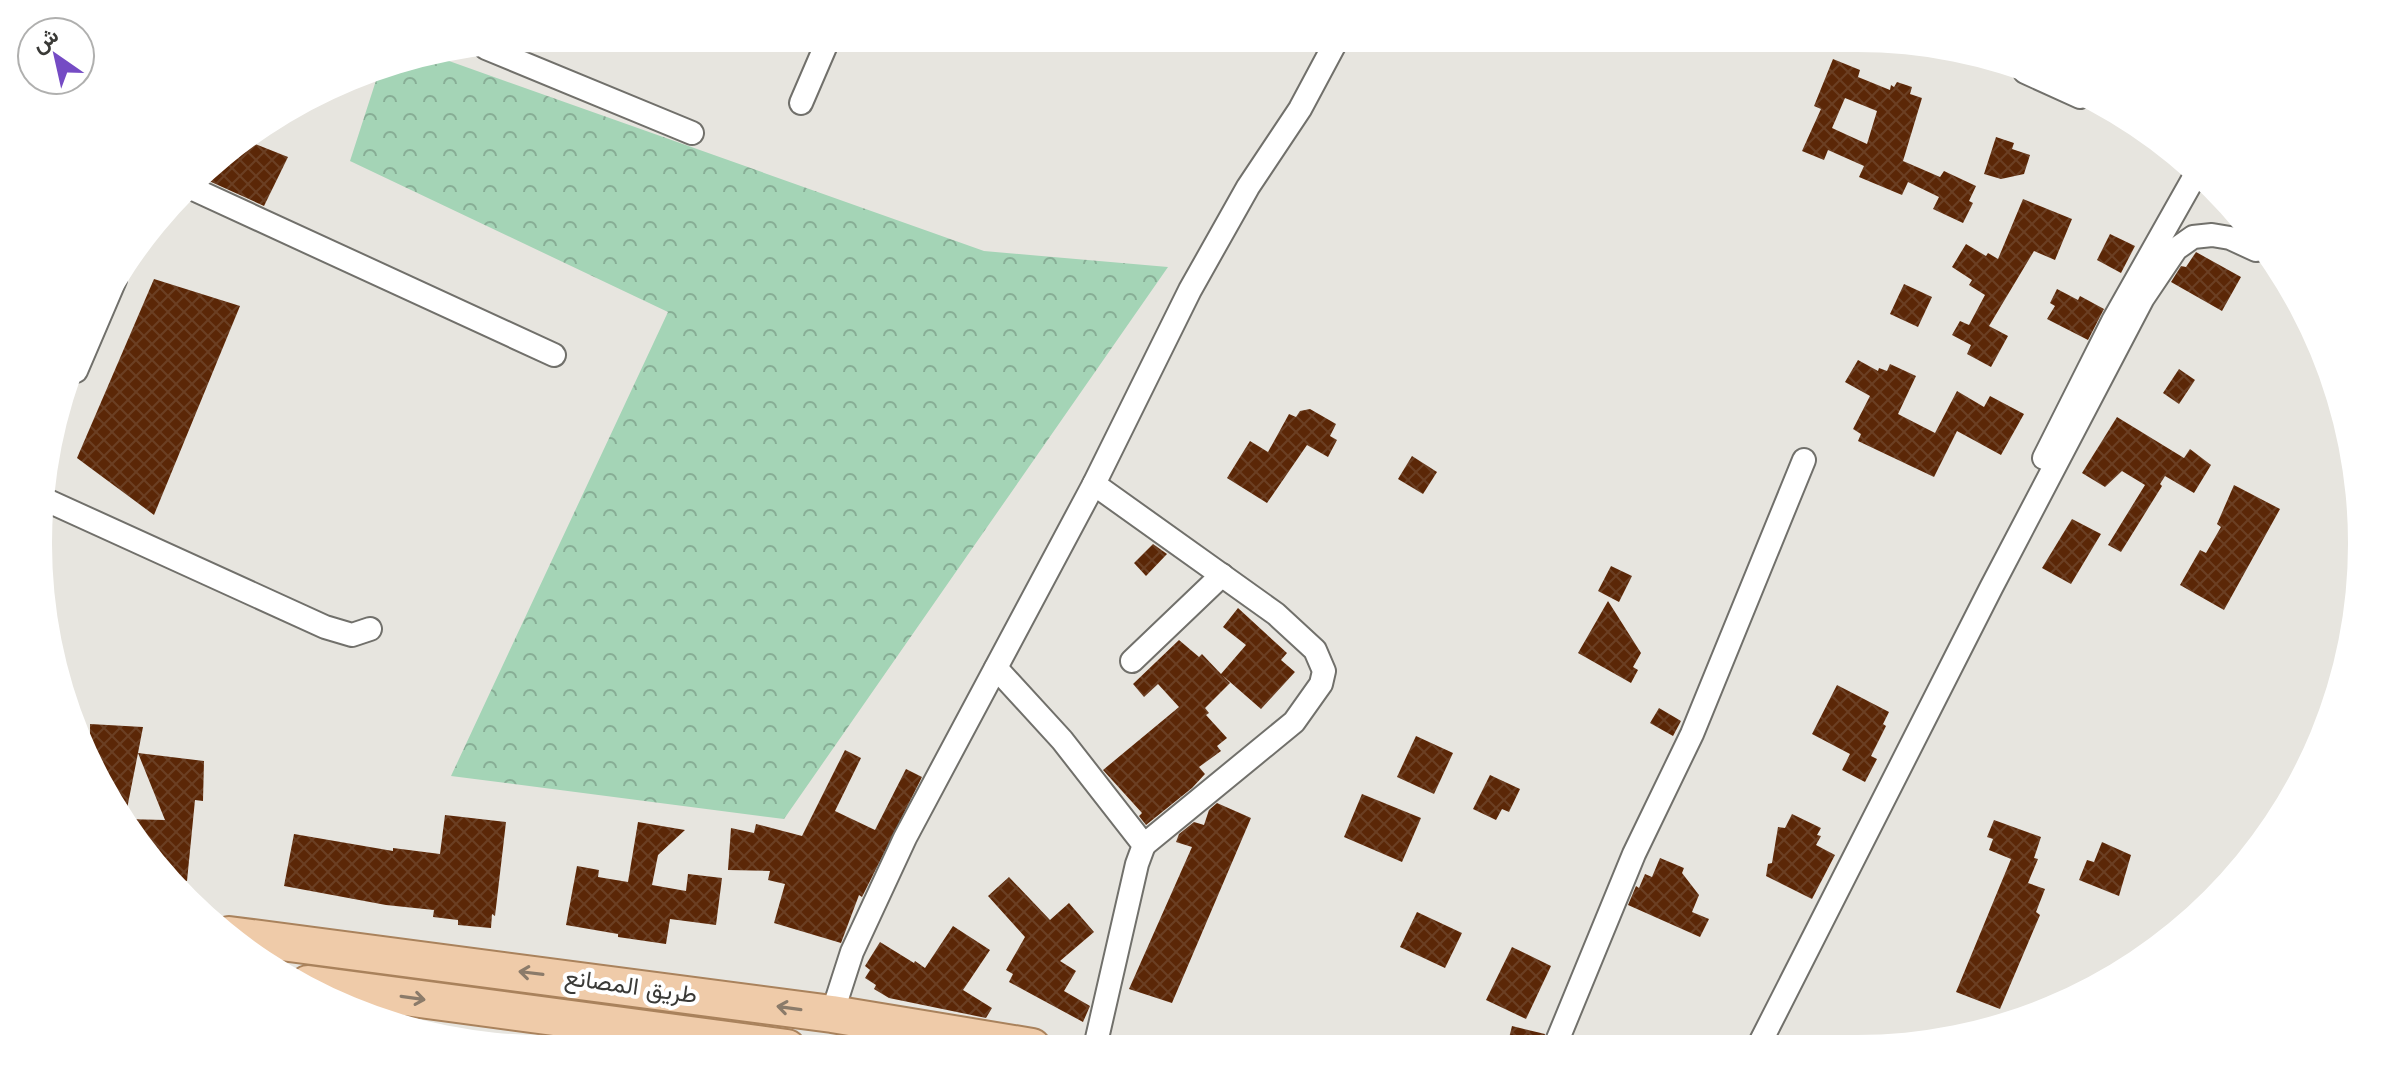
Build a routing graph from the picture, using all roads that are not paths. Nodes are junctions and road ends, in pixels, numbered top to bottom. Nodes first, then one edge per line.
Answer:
1 (823, 52) edge
2 (1331, 52) edge
3 (501, 54) edge
4 (801, 103) dead end
5 (692, 133) dead end
6 (2191, 183) edge
7 (200, 192) edge
8 (2248, 246) edge
9 (554, 355) dead end
10 (1804, 460) dead end
11 (1094, 484) junction
12 (54, 504) edge
13 (1222, 575) junction
14 (370, 629) dead end
15 (1132, 661) dead end
16 (996, 668) junction
17 (1144, 845) junction
18 (251, 938) edge
19 (333, 987) edge
20 (832, 1014) junction
21 (690, 1035) edge
22 (959, 1035) edge
23 (1098, 1035) edge
24 (1560, 1035) edge
25 (1750, 1035) edge
26 (1764, 1035) edge

1 - 4 street
2 - 11 street
3 - 5 street
6 - 25 street
7 - 9 street
8 - 26 street
10 - 24 street
11 - 13 street
11 - 16 street
12 - 14 street
13 - 15 street
13 - 17 street
16 - 17 street
16 - 20 street
17 - 23 street
20 -> 18 main road, طريق المصانع
19 -> 21 main road, طريق المصانع
20 - 22 main road, طريق المصانع

